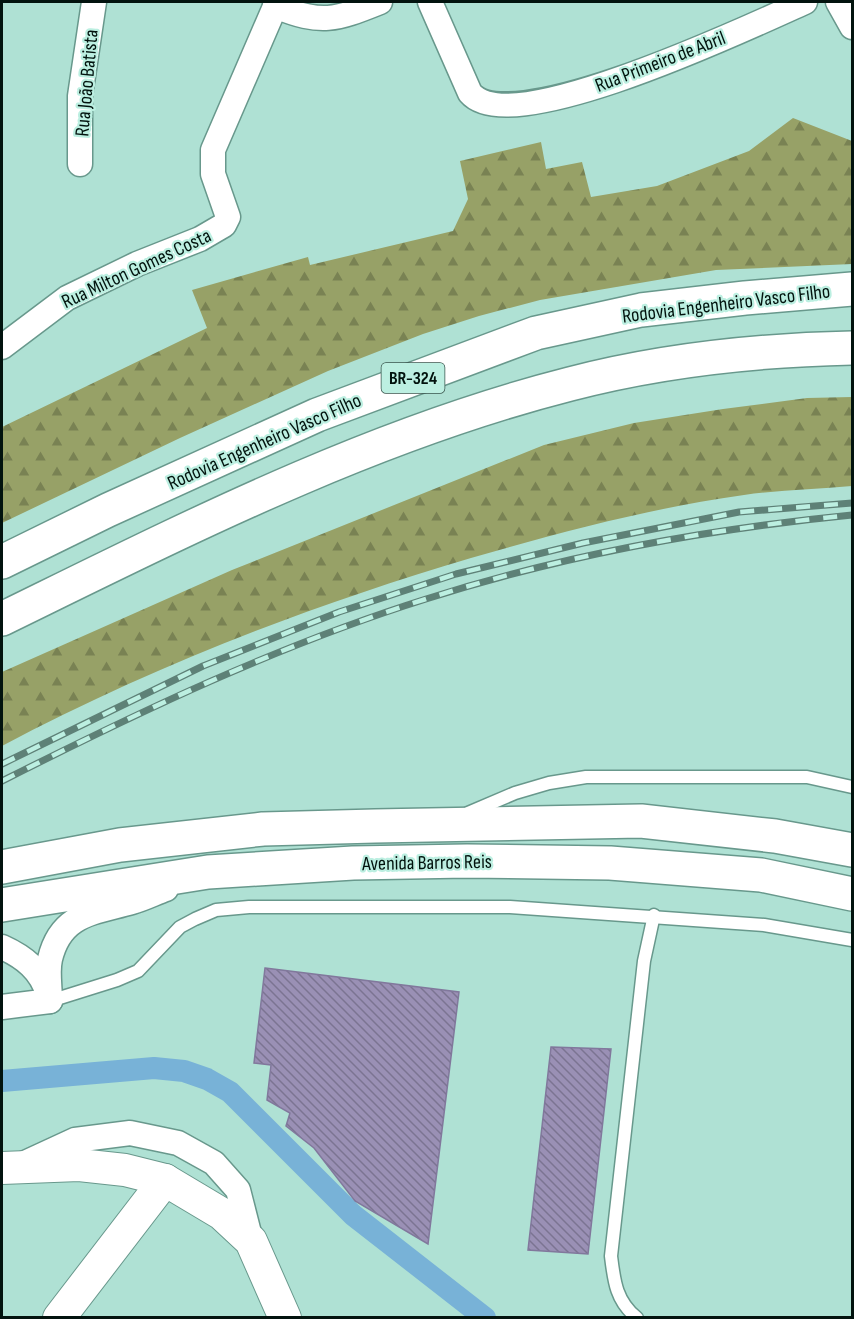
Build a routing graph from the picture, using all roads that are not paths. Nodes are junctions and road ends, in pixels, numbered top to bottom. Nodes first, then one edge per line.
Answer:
1 (94, 2) edge
2 (380, 2) edge
3 (430, 2) edge
4 (805, 2) edge
5 (838, 2) edge
6 (276, 4) edge
7 (852, 27) edge
8 (80, 164) dead end
9 (852, 289) edge
10 (2, 347) edge
11 (852, 348) edge
12 (2, 562) edge
13 (2, 618) edge
14 (852, 783) edge
15 (436, 826) junction
16 (852, 850) edge
17 (2, 867) edge
18 (208, 872) junction
19 (852, 894) edge
20 (2, 905) edge
21 (654, 915) junction
22 (852, 940) edge
23 (2, 947) edge
24 (50, 1001) junction
25 (2, 1007) edge
26 (9, 1168) edge
27 (165, 1180) junction
28 (251, 1241) junction
29 (59, 1317) edge
30 (285, 1317) edge
31 (638, 1317) edge

1 - 8 street, Rua João Batista
2 - 6 street, Rua Milton Gomes Costa
3 - 4 street, Rua Primeiro de Abril
5 - 7 street
6 - 10 street, Rua Milton Gomes Costa
9 - 12 main road, Rodovia Engenheiro Vasco Filho / BR-324
11 - 13 main road, BR-324
14 - 15 lane
15 - 16 main road, Avenida Barros Reis
15 - 17 main road, Avenida Barros Reis
18 - 19 main road, Avenida Barros Reis
18 - 20 main road, Avenida Barros Reis
18 - 24 street
21 - 22 lane
21 - 24 lane
21 - 31 lane
23 - 24 street
24 - 25 street
26 - 27 street
26 - 28 street
27 - 28 street
27 - 29 street
28 - 30 street

